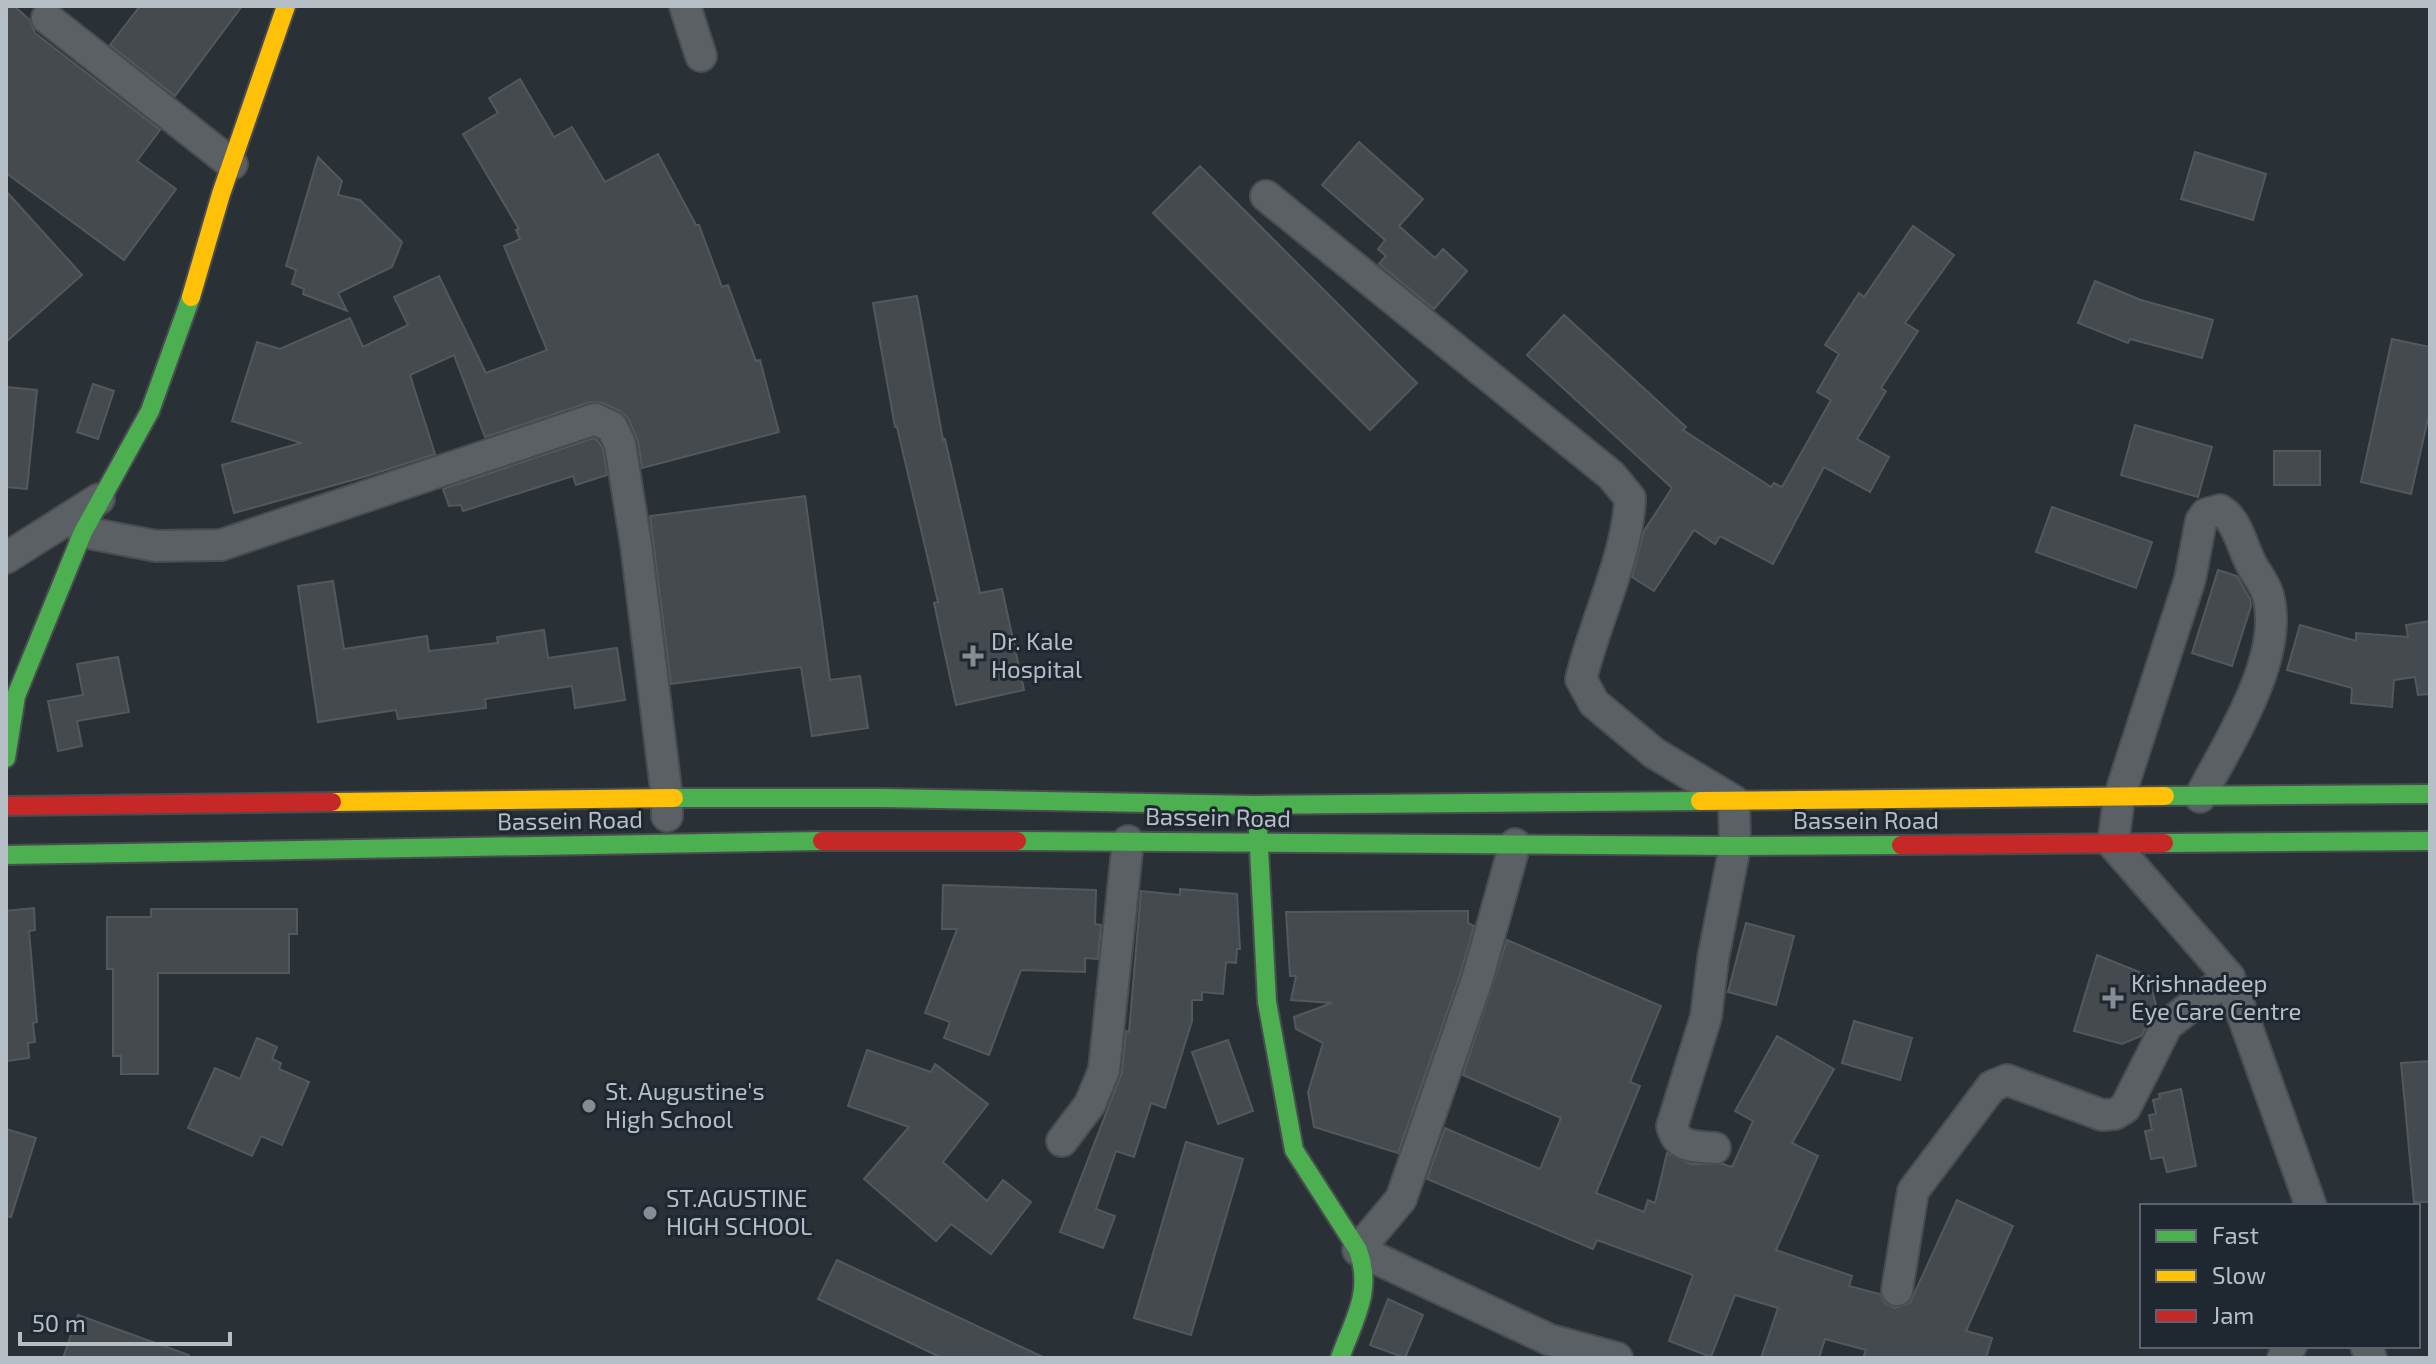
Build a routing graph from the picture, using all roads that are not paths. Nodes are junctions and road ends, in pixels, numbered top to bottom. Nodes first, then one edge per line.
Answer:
1 (286, 6) edge
2 (685, 6) edge
3 (47, 18) dead end
4 (701, 56) dead end
5 (232, 164) junction
6 (1266, 196) dead end
7 (106, 494) junction
8 (83, 532) junction
9 (6, 558) edge
10 (6, 758) edge
11 (2430, 794) edge
12 (2200, 797) junction
13 (667, 798) junction
14 (2119, 798) junction
15 (1734, 801) junction
16 (1256, 805) junction
17 (6, 806) edge
18 (1128, 841) junction
19 (2430, 841) edge
20 (666, 843) junction
21 (1259, 843) junction
22 (1515, 844) junction
23 (2113, 844) junction
24 (1735, 846) junction
25 (6, 855) edge
26 (2229, 977) junction
27 (1062, 1141) dead end
28 (1715, 1148) dead end
29 (2310, 1204) edge
30 (1358, 1250) junction
31 (1897, 1290) dead end
32 (1340, 1358) edge
33 (1617, 1358) edge

1 - 5 main road
2 - 4 street
3 - 5 street
5 - 7 main road
6 - 15 street
7 - 8 main road
7 - 9 street
8 - 10 main road
8 - 13 street
11 - 12 main road, Bassein Road
12 - 14 main road, Bassein Road
12 - 14 street
13 - 16 main road, Bassein Road
13 - 17 main road, Bassein Road
13 - 20 street
14 - 15 main road, Bassein Road
14 - 23 street
15 - 16 main road, Bassein Road
15 - 24 street
16 - 21 main road
18 - 20 main road, Bassein Road
18 - 21 main road, Bassein Road
18 - 27 street
19 - 23 main road, Bassein Road
20 - 25 main road, Bassein Road
21 - 22 main road, Bassein Road
21 - 30 main road
22 - 24 main road, Bassein Road
22 - 30 street
23 - 24 main road, Bassein Road
23 - 26 street
24 - 28 street
26 - 29 street
26 - 31 street
30 - 32 main road
30 - 33 street

